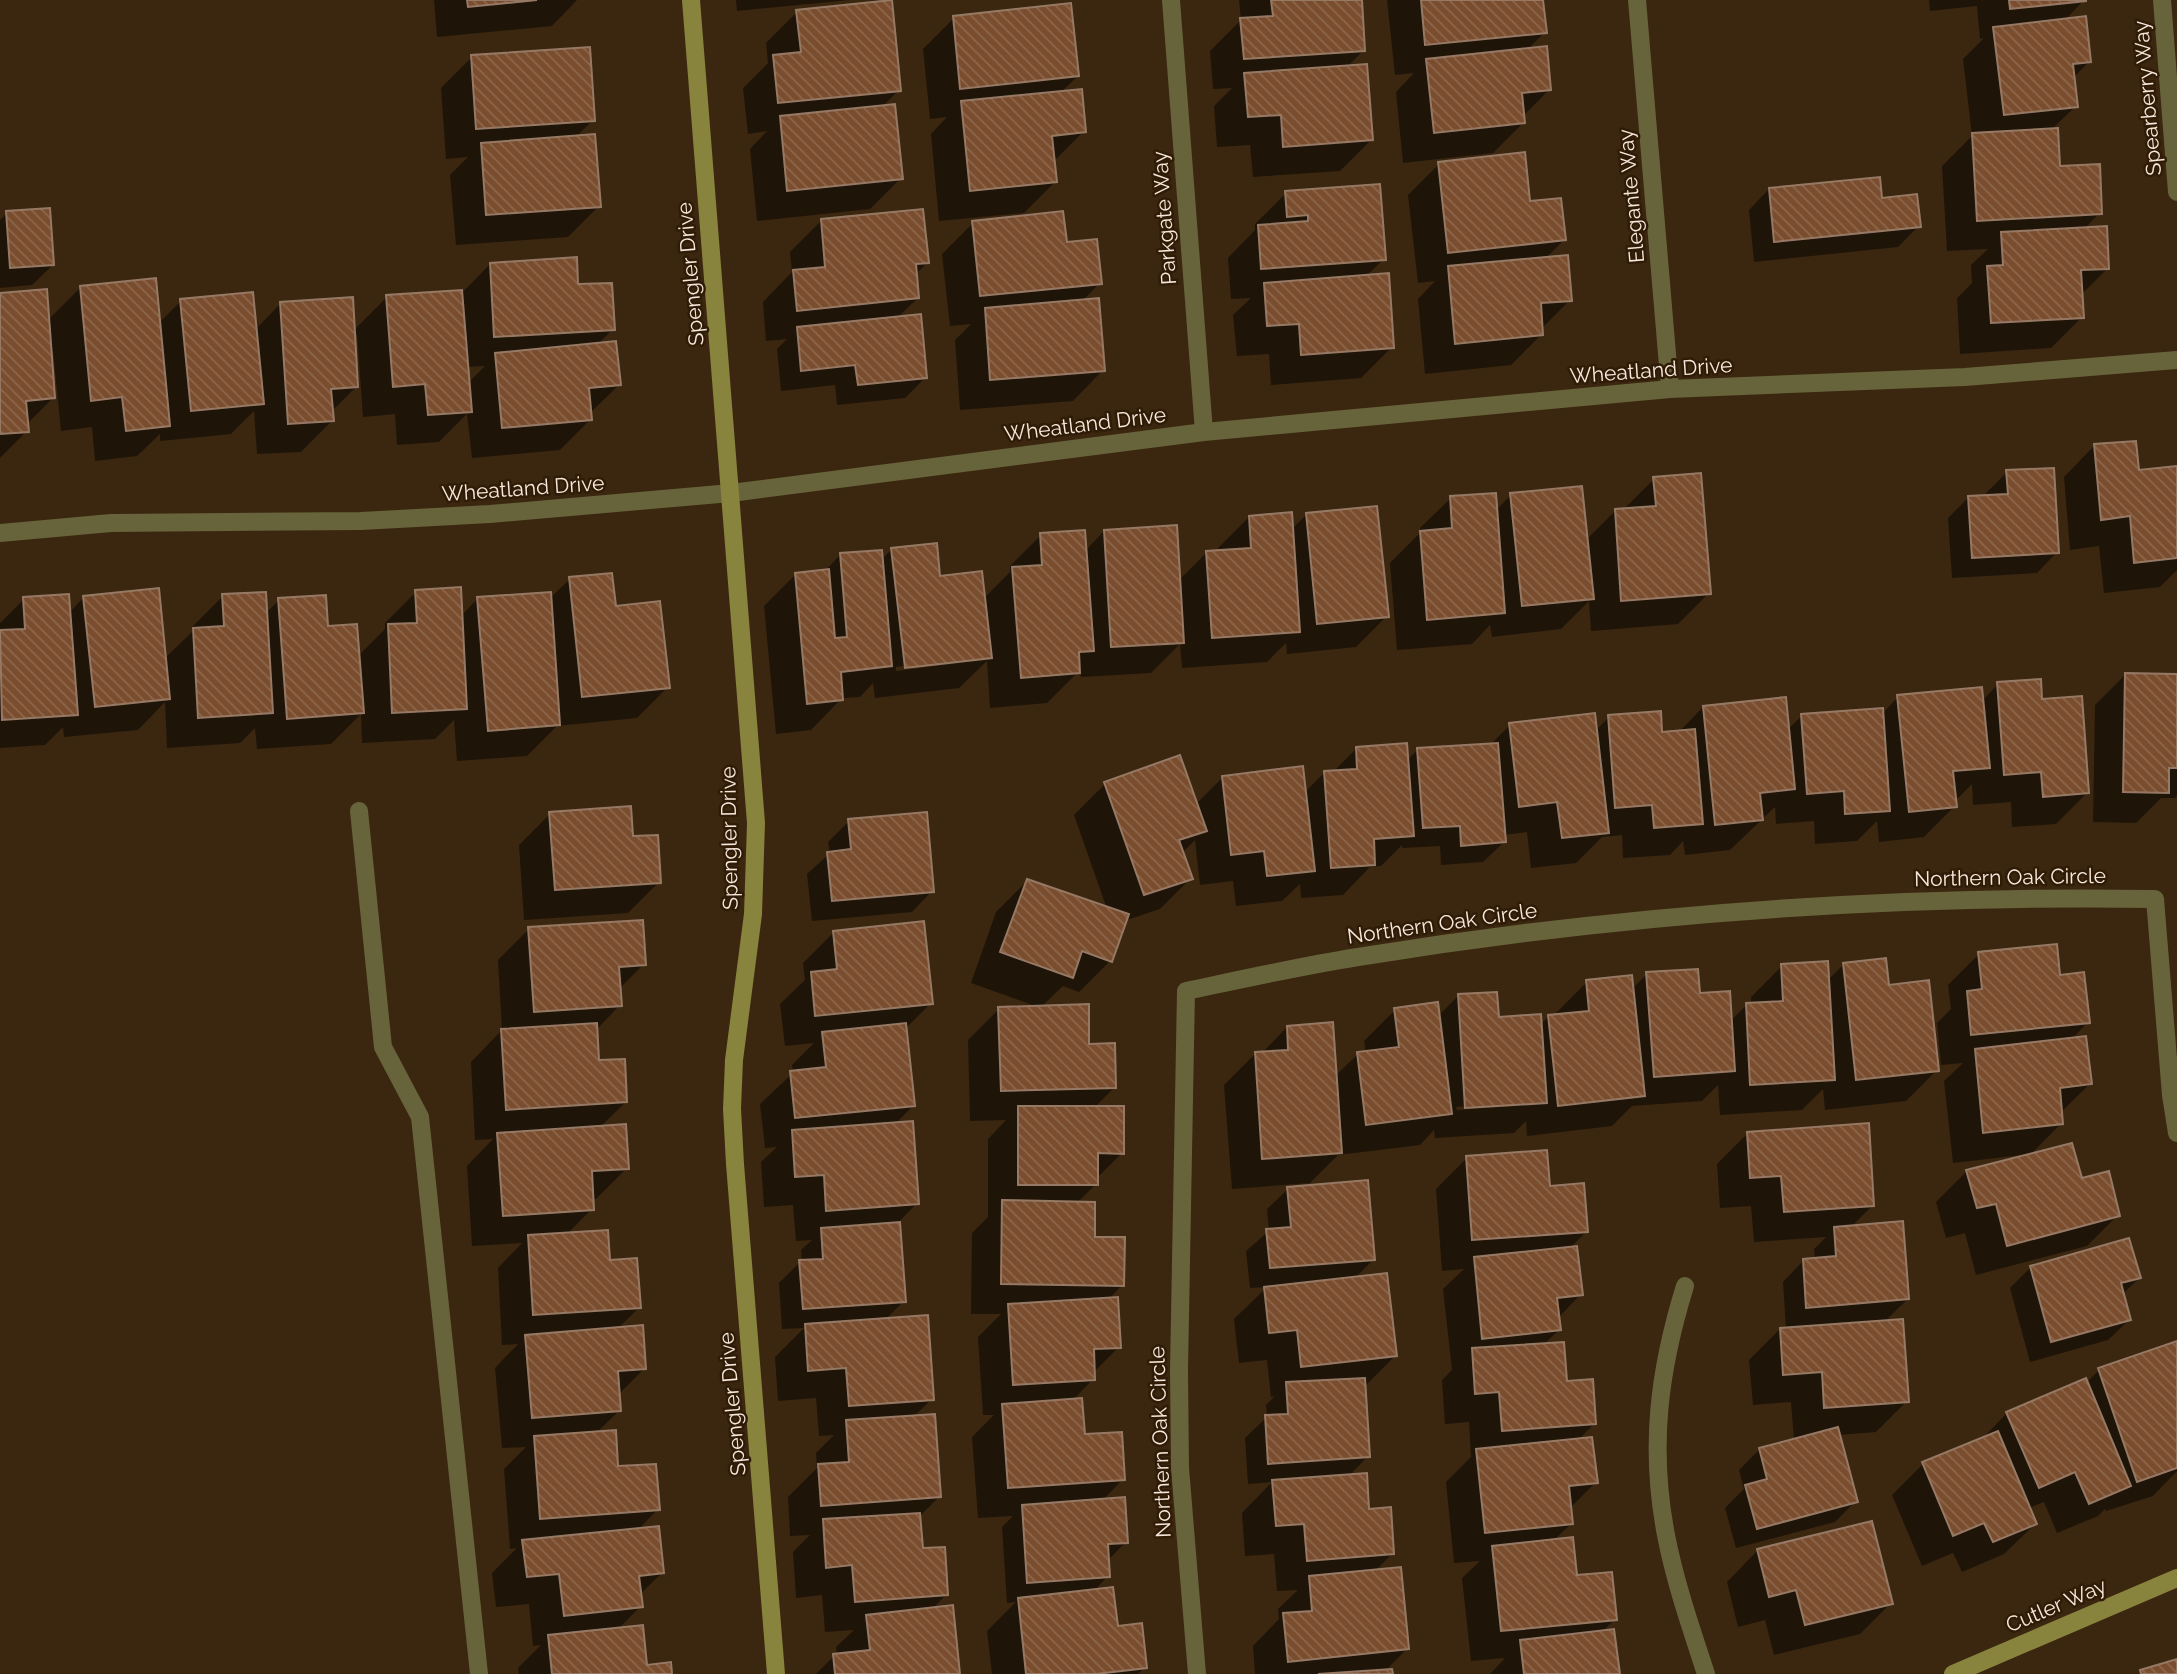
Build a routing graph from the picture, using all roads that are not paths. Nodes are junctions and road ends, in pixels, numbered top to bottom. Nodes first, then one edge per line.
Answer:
1 (691, 0) edge
2 (1171, 0) edge
3 (1637, 0) edge
4 (2162, 0) edge
5 (2177, 192) edge
6 (2177, 360) edge
7 (1670, 389) junction
8 (1204, 432) junction
9 (731, 493) junction
10 (0, 533) edge
11 (359, 811) dead end
12 (2177, 1133) edge
13 (1685, 1286) dead end
14 (2177, 1578) edge
15 (479, 1674) edge
16 (776, 1674) edge
17 (1198, 1674) edge
18 (1706, 1674) edge
19 (1953, 1674) edge

1 - 9 street, Spengler Drive
2 - 8 street, Parkgate Way
3 - 7 street, Elegante Way
4 - 5 street, Spearberry Way
6 - 7 street, Wheatland Drive
7 - 8 street, Wheatland Drive
8 - 9 street, Wheatland Drive
9 - 10 street, Wheatland Drive
9 - 16 street, Spengler Drive
11 - 15 street
12 - 17 street, Northern Oak Circle
13 - 18 street
14 - 19 street, Cutler Way

